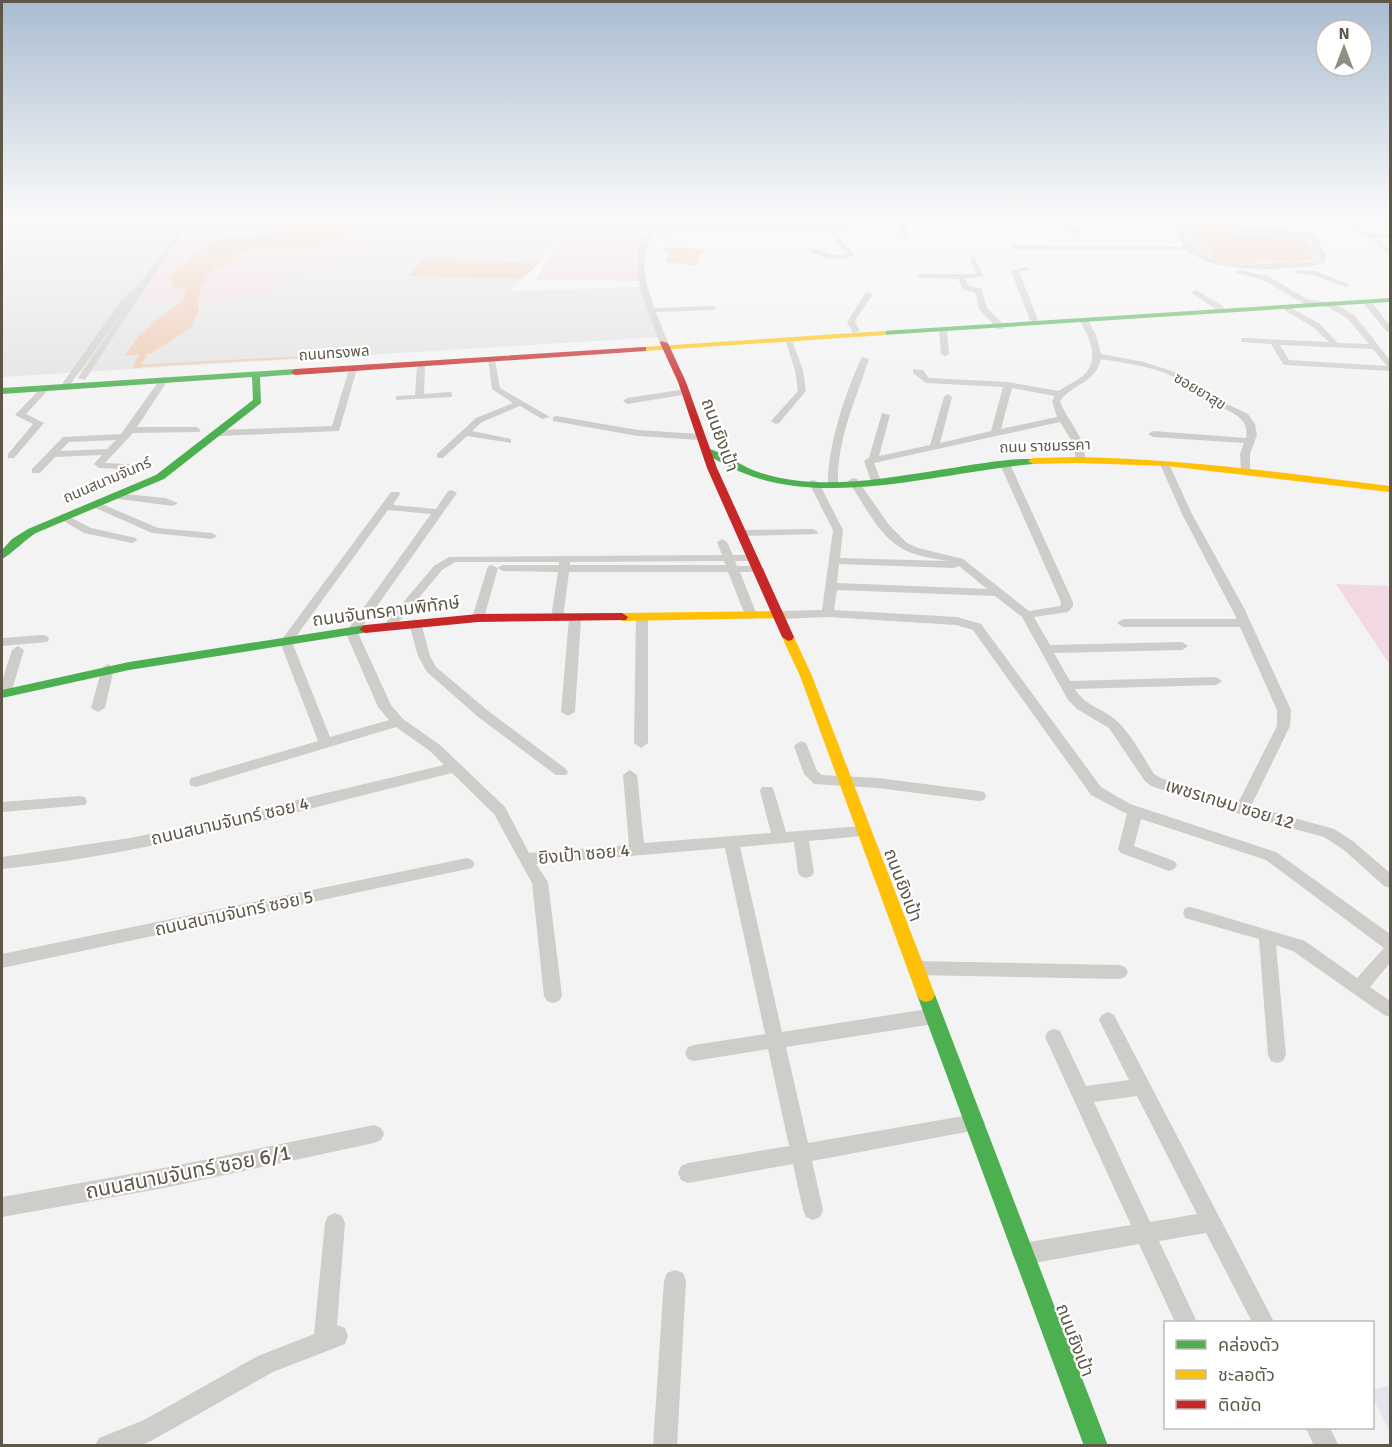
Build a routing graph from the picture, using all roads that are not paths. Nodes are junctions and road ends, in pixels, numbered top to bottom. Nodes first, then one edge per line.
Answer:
1 (144, 283) joint
2 (643, 284) edge
3 (964, 284) edge
4 (1021, 284) edge
5 (1277, 284) edge
6 (1342, 284) edge
7 (1346, 285) dead end
8 (1196, 292) dead end
9 (869, 294) dead end
10 (1390, 298) edge
11 (1306, 302) junction
12 (1367, 302) junction
13 (1330, 305) junction
14 (1286, 307) junction
15 (713, 308) dead end
16 (1220, 308) junction
17 (652, 310) junction
18 (1148, 315) junction
19 (1034, 320) junction
20 (1084, 321) junction
21 (999, 325) junction
22 (1390, 330) edge
23 (856, 331) junction
24 (943, 331) junction
25 (1244, 340) dead end
26 (788, 341) junction
27 (1274, 342) junction
28 (1324, 345) junction
29 (666, 346) junction
30 (1337, 346) junction
31 (1375, 347) junction
32 (945, 354) dead end
33 (1099, 356) junction
34 (865, 359) dead end
35 (491, 360) junction
36 (421, 365) junction
37 (1338, 366) junction
38 (1390, 367) edge
39 (353, 369) junction
40 (916, 371) dead end
41 (263, 372) junction
42 (164, 380) junction
43 (926, 380) junction
44 (72, 381) junction
45 (2, 384) edge
46 (1008, 385) junction
47 (45, 389) junction
48 (923, 390) dead end
49 (2, 391) edge
50 (686, 392) junction
51 (1059, 394) junction
52 (449, 395) dead end
53 (419, 397) junction
54 (948, 397) dead end
55 (399, 398) dead end
56 (627, 401) dead end
57 (520, 403) junction
58 (885, 416) dead end
59 (545, 417) dead end
60 (556, 419) dead end
61 (1061, 419) junction
62 (776, 421) dead end
63 (196, 430) dead end
64 (217, 432) junction
65 (466, 433) junction
66 (127, 434) junction
67 (994, 434) junction
68 (1153, 434) dead end
69 (700, 437) junction
70 (508, 441) dead end
71 (1250, 441) junction
72 (934, 447) junction
73 (707, 451) junction
74 (109, 452) junction
75 (51, 454) junction
76 (11, 456) dead end
77 (440, 456) dead end
78 (873, 460) junction
79 (1081, 460) junction
80 (728, 463) junction
81 (1005, 464) junction
82 (1165, 464) junction
83 (143, 467) dead end
84 (712, 468) junction
85 (36, 471) dead end
86 (1246, 471) junction
87 (875, 479) junction
88 (853, 481) junction
89 (833, 482) junction
90 (814, 483) junction
91 (1390, 489) edge
92 (452, 493) dead end
93 (395, 494) dead end
94 (115, 496) junction
95 (173, 503) dead end
96 (95, 504) junction
97 (386, 507) junction
98 (438, 512) junction
99 (64, 517) junction
100 (813, 532) dead end
101 (741, 533) junction
102 (212, 536) dead end
103 (132, 540) dead end
104 (723, 542) dead end
105 (2, 556) edge
106 (729, 559) junction
107 (836, 561) junction
108 (565, 563) junction
109 (756, 563) junction
110 (956, 565) dead end
111 (438, 568) junction
112 (492, 568) junction
113 (734, 570) junction
114 (832, 586) junction
115 (996, 593) junction
116 (828, 614) junction
117 (751, 615) junction
118 (780, 615) junction
119 (1027, 615) junction
120 (642, 617) junction
121 (478, 618) junction
122 (557, 618) junction
123 (574, 618) junction
124 (1123, 623) dead end
125 (1244, 623) junction
126 (416, 624) junction
127 (389, 626) junction
128 (353, 630) junction
129 (43, 639) dead end
130 (2, 642) edge
131 (286, 642) junction
132 (1182, 646) dead end
133 (1046, 649) junction
134 (18, 650) dead end
135 (108, 668) junction
136 (1216, 681) dead end
137 (1066, 685) junction
138 (3, 693) edge
139 (98, 708) dead end
140 (568, 712) dead end
141 (398, 722) junction
142 (325, 742) junction
143 (641, 743) dead end
144 (801, 746) dead end
145 (456, 766) junction
146 (561, 772) dead end
147 (630, 775) dead end
148 (844, 781) junction
149 (196, 782) dead end
150 (767, 791) dead end
151 (979, 796) dead end
152 (80, 801) dead end
153 (2, 807) edge
154 (1243, 808) junction
155 (1136, 812) junction
156 (863, 831) junction
157 (801, 837) junction
158 (780, 838) junction
159 (732, 842) junction
160 (637, 849) junction
161 (525, 859) junction
162 (2, 863) edge
163 (467, 864) dead end
164 (1169, 865) dead end
165 (806, 872) dead end
166 (1390, 882) edge
167 (1191, 913) dead end
168 (1267, 935) junction
169 (1390, 943) edge
170 (1390, 952) edge
171 (2, 962) edge
172 (915, 968) junction
173 (1119, 972) dead end
174 (1359, 988) junction
175 (553, 996) dead end
176 (1390, 1010) edge
177 (934, 1016) junction
178 (1108, 1020) dead end
179 (1054, 1037) dead end
180 (774, 1041) junction
181 (694, 1053) dead end
182 (1277, 1055) dead end
183 (1141, 1086) junction
184 (1082, 1095) junction
185 (975, 1123) junction
186 (374, 1134) dead end
187 (800, 1154) junction
188 (688, 1173) dead end
189 (2, 1207) edge
190 (813, 1210) dead end
191 (1210, 1222) junction
192 (335, 1223) dead end
193 (1146, 1234) junction
194 (1023, 1254) junction
195 (675, 1281) dead end
196 (1185, 1321) edge
197 (1262, 1321) edge
198 (1318, 1429) edge
199 (107, 1446) edge
200 (664, 1446) edge
201 (1096, 1446) edge
202 (1327, 1446) edge

1 - 44 street
1 - 44 street
2 - 17 street
3 - 21 street
4 - 19 street
5 - 11 street
6 - 7 street
8 - 16 street
9 - 23 street
10 - 11 main road
10 - 12 main road
11 - 13 street
11 - 16 main road
12 - 13 main road
12 - 22 street
13 - 14 main road
13 - 31 street
14 - 18 main road
14 - 30 street
15 - 17 street
16 - 18 main road
17 - 29 street
18 - 19 main road
18 - 20 main road
19 - 21 main road
20 - 21 main road
20 - 33 street
21 - 23 main road
21 - 24 main road
23 - 29 main road
24 - 26 main road
24 - 32 street
25 - 27 street
26 - 29 main road
26 - 62 street
27 - 28 street
27 - 37 street
28 - 30 street
28 - 37 street
29 - 35 main road, ถนนทรงพล
29 - 41 main road, ถนนทรงพล
29 - 50 main road, ถนนยิงเป้า
30 - 31 street
31 - 38 street
33 - 51 street
33 - 71 street, ซอยยาสุข
34 - 89 street
35 - 36 main road, ถนนทรงพล
35 - 57 street
36 - 39 main road, ถนนทรงพล
36 - 53 street
37 - 38 street
39 - 41 main road, ถนนทรงพล
39 - 64 street
40 - 43 street
41 - 42 main road, ถนนทรงพล
41 - 44 main road, ถนนทรงพล
41 - 64 main road, ถนนสนามจันทร์
42 - 44 main road, ถนนทรงพล
42 - 66 street
43 - 46 street
43 - 48 street
44 - 45 main road, ถนนทรงพล
44 - 47 main road, ถนนทรงพล
46 - 51 street
46 - 67 street
47 - 49 main road, ถนนทรงพล
47 - 76 street
50 - 56 street
50 - 69 main road, ถนนยิงเป้า
51 - 61 street
52 - 53 street
53 - 55 street
54 - 72 street
57 - 59 street
57 - 65 street
58 - 78 street
60 - 69 street
61 - 67 street
61 - 79 street
63 - 66 street
64 - 94 main road, ถนนสนามจันทร์
65 - 70 street
65 - 77 street
66 - 74 street
66 - 75 street
67 - 72 street
68 - 71 street
69 - 73 main road, ถนนยิงเป้า
71 - 86 street, ซอยยาสุข
72 - 78 street
73 - 80 main road, ถนน ราชมรรคา
73 - 84 main road, ถนนยิงเป้า
74 - 75 street
74 - 83 street
75 - 85 street
78 - 87 street
79 - 81 main road, ถนน ราชมรรคา
79 - 82 main road, ถนน ราชมรรคา
80 - 84 street
80 - 90 main road, ถนน ราชมรรคา
81 - 87 main road, ถนน ราชมรรคา
81 - 119 street
82 - 86 main road, ถนน ราชมรรคา
82 - 125 street
84 - 101 main road, ถนนยิงเป้า
86 - 91 main road, ถนน ราชมรรคา
87 - 88 main road, ถนน ราชมรรคา
88 - 89 main road, ถนน ราชมรรคา
88 - 115 street, เพชรเกษม ซอย 12
89 - 90 main road, ถนน ราชมรรคา
90 - 107 street
92 - 98 street
93 - 97 street
94 - 95 street
94 - 96 main road, ถนนสนามจันทร์
96 - 99 main road, ถนนสนามจันทร์
96 - 102 street
97 - 98 street
97 - 131 street
98 - 128 street
99 - 103 street
99 - 105 main road, ถนนสนามจันทร์
100 - 101 street
101 - 109 main road, ถนนยิงเป้า
104 - 106 street
106 - 108 street
106 - 109 street
106 - 113 street
107 - 110 street
107 - 114 street
108 - 111 street
108 - 112 street
108 - 113 street
108 - 122 street
109 - 113 street
109 - 118 main road, ถนนยิงเป้า
111 - 112 street
111 - 127 street
112 - 121 street
113 - 117 street
114 - 115 street
114 - 116 street
115 - 119 street, เพชรเกษม ซอย 12
116 - 118 street
116 - 155 street
117 - 118 main road, ถนนจันทรคามพิทักษ์
117 - 120 main road, ถนนจันทรคามพิทักษ์
118 - 148 main road, ถนนยิงเป้า
119 - 133 street, เพชรเกษม ซอย 12
120 - 123 main road, ถนนจันทรคามพิทักษ์
120 - 143 street
121 - 122 main road, ถนนจันทรคามพิทักษ์
121 - 126 main road, ถนนจันทรคามพิทักษ์
122 - 123 main road, ถนนจันทรคามพิทักษ์
123 - 140 street
124 - 125 street
125 - 154 street
126 - 127 main road, ถนนจันทรคามพิทักษ์
126 - 146 street
127 - 128 main road, ถนนจันทรคามพิทักษ์
128 - 131 main road, ถนนจันทรคามพิทักษ์
128 - 141 street, ยิงเป้า ซอย 4
129 - 130 street
131 - 135 main road, ถนนจันทรคามพิทักษ์
131 - 142 street
132 - 133 street
133 - 137 street, เพชรเกษม ซอย 12
134 - 138 street
135 - 138 main road, ถนนจันทรคามพิทักษ์
135 - 139 street
136 - 137 street
137 - 154 street, เพชรเกษม ซอย 12
141 - 142 street
141 - 145 street, ยิงเป้า ซอย 4
142 - 149 street
144 - 148 street
145 - 161 street, ยิงเป้า ซอย 4
145 - 162 street, ถนนสนามจันทร์ ซอย 4
147 - 160 street
148 - 151 street
148 - 156 main road, ถนนยิงเป้า
150 - 158 street
152 - 153 street
154 - 166 street, เพชรเกษม ซอย 12
155 - 164 street
155 - 169 street
156 - 157 street, ยิงเป้า ซอย 4
156 - 172 main road, ถนนยิงเป้า
157 - 158 street, ยิงเป้า ซอย 4
157 - 165 street
158 - 159 street, ยิงเป้า ซอย 4
159 - 160 street, ยิงเป้า ซอย 4
159 - 180 street
160 - 161 street, ยิงเป้า ซอย 4
161 - 175 street
163 - 171 street, ถนนสนามจันทร์ ซอย 5
167 - 168 street
168 - 174 street
168 - 182 street
170 - 174 street
172 - 173 street
172 - 177 main road, ถนนยิงเป้า
174 - 176 street
177 - 180 street
177 - 185 main road, ถนนยิงเป้า
178 - 183 street
179 - 184 street
180 - 181 street
180 - 187 street
183 - 184 street
183 - 191 street
184 - 193 street
185 - 187 street
185 - 194 main road, ถนนยิงเป้า
186 - 189 street, ถนนสนามจันทร์ ซอย 6/1
187 - 188 street
187 - 190 street
191 - 193 street
191 - 197 street
192 - 199 street
193 - 194 street
193 - 196 street
194 - 201 main road, ถนนยิงเป้า
195 - 200 street
198 - 202 street

